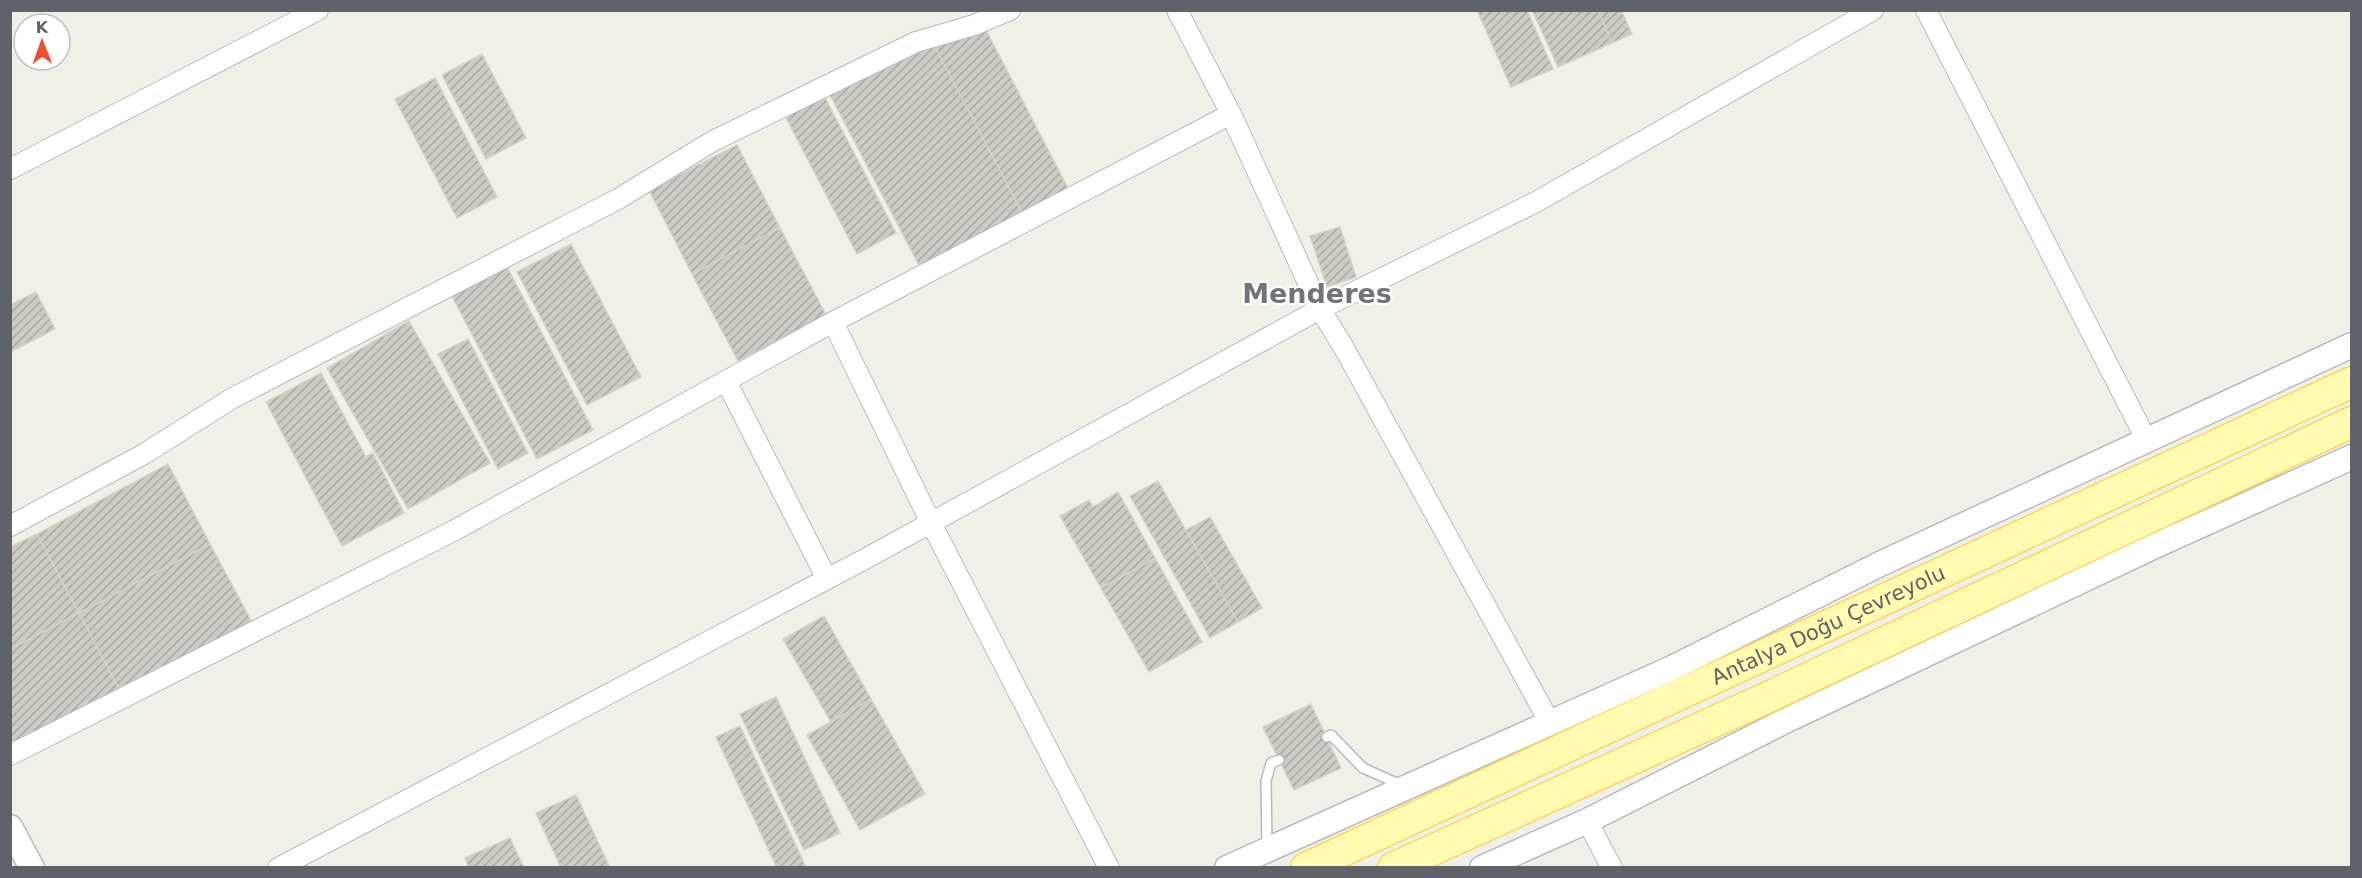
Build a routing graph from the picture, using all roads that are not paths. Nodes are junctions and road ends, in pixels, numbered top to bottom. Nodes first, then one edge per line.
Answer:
1 (318, 10) edge
2 (1010, 10) edge
3 (1177, 10) edge
4 (1873, 10) edge
5 (1926, 10) edge
6 (1231, 114) junction
7 (10, 169) edge
8 (1320, 309) junction
9 (833, 322) junction
10 (2352, 345) edge
11 (726, 381) junction
12 (2352, 382) edge
13 (2352, 422) edge
14 (2147, 441) junction
15 (2352, 457) edge
16 (931, 523) junction
17 (10, 526) edge
18 (827, 579) junction
19 (1550, 723) junction
20 (1327, 737) dead end
21 (10, 755) edge
22 (1279, 760) dead end
23 (1406, 787) junction
24 (1587, 821) junction
25 (10, 827) edge
26 (1267, 849) junction
27 (32, 867) edge
28 (278, 867) edge
29 (1109, 867) edge
30 (1227, 867) edge
31 (1306, 867) edge
32 (1393, 867) edge
33 (1482, 867) edge
34 (1612, 867) edge

1 - 7 street
2 - 17 street
3 - 6 street
4 - 8 street
5 - 14 street
6 - 8 street
6 - 9 street
8 - 16 street
8 - 19 street
9 - 11 street
9 - 16 street
10 - 14 street
11 - 18 street
11 - 21 street
12 - 31 main road, Antalya Doğu Çevreyolu
13 - 32 main road, Antalya Doğu Çevreyolu
14 - 19 street
15 - 24 street
16 - 18 street
16 - 29 street
18 - 28 street
19 - 23 street
20 - 23 lane
22 - 26 lane
23 - 26 street
24 - 33 street
24 - 34 street
25 - 27 street
26 - 30 street

